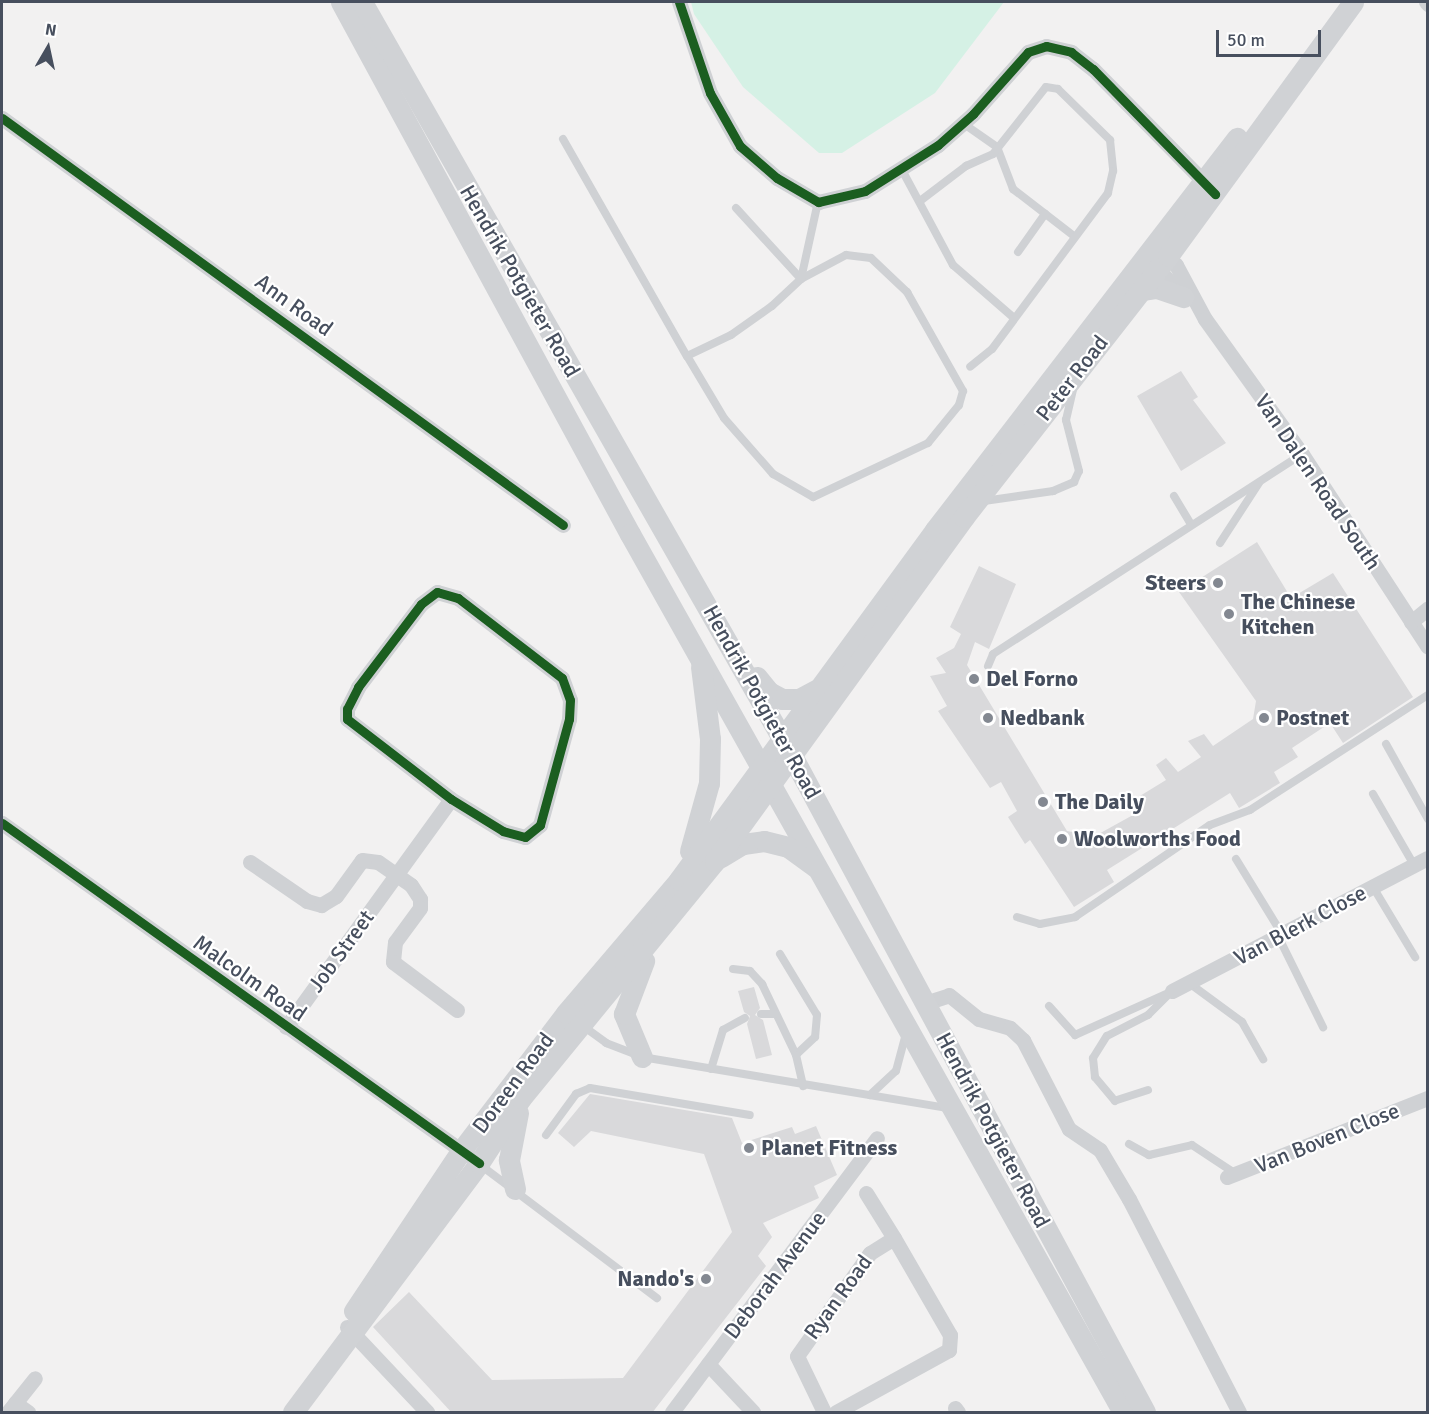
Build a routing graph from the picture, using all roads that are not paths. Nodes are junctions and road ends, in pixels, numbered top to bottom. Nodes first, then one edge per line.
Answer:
1 (342, 2) edge
2 (362, 2) edge
3 (679, 2) edge
4 (1336, 2) edge
5 (1353, 2) edge
6 (2, 118) edge
7 (964, 124) junction
8 (563, 139) dead end
9 (998, 147) junction
10 (902, 170) junction
11 (1209, 188) junction
12 (920, 201) junction
13 (818, 202) junction
14 (736, 208) dead end
15 (1045, 214) junction
16 (1075, 237) junction
17 (1018, 252) dead end
18 (1158, 257) junction
19 (801, 279) junction
20 (1142, 290) junction
21 (1183, 297) junction
22 (1014, 318) junction
23 (1205, 319) junction
24 (687, 356) junction
25 (1089, 357) junction
26 (970, 368) dead end
27 (1302, 454) junction
28 (1261, 479) junction
29 (1174, 496) dead end
30 (972, 507) junction
31 (1190, 524) junction
32 (563, 525) dead end
33 (1220, 543) dead end
34 (1428, 608) edge
35 (714, 615) junction
36 (1411, 622) junction
37 (1428, 647) edge
38 (700, 657) junction
39 (988, 666) dead end
40 (818, 689) junction
41 (1428, 695) edge
42 (1386, 744) dead end
43 (786, 746) junction
44 (766, 771) junction
45 (1373, 794) dead end
46 (451, 799) junction
47 (1428, 819) edge
48 (2, 823) edge
49 (1236, 859) dead end
50 (715, 861) junction
51 (1421, 861) edge
52 (250, 862) dead end
53 (822, 871) junction
54 (397, 875) junction
55 (679, 880) junction
56 (1373, 886) junction
57 (1017, 917) dead end
58 (1280, 935) junction
59 (652, 941) junction
60 (780, 954) dead end
61 (1415, 957) dead end
62 (733, 969) dead end
63 (1190, 982) junction
64 (1172, 991) junction
65 (925, 1003) junction
66 (1049, 1006) dead end
67 (457, 1010) dead end
68 (761, 1014) dead end
69 (775, 1014) junction
70 (573, 1018) junction
71 (745, 1018) dead end
72 (907, 1025) junction
73 (286, 1027) junction
74 (1323, 1027) dead end
75 (796, 1055) junction
76 (642, 1057) junction
77 (1263, 1059) dead end
78 (711, 1069) junction
79 (803, 1086) junction
80 (1148, 1090) dead end
81 (870, 1095) junction
82 (521, 1098) junction
83 (1428, 1098) edge
84 (953, 1109) junction
85 (750, 1115) dead end
86 (546, 1135) dead end
87 (878, 1138) dead end
88 (1129, 1144) dead end
89 (461, 1151) junction
90 (478, 1163) junction
91 (1232, 1175) joint
92 (515, 1190) junction
93 (866, 1193) dead end
94 (894, 1238) junction
95 (657, 1298) dead end
96 (350, 1330) junction
97 (708, 1364) junction
98 (35, 1378) dead end
99 (11, 1408) edge
100 (28, 1413) edge
101 (279, 1413) edge
102 (293, 1413) edge
103 (427, 1413) edge
104 (672, 1413) edge
105 (753, 1413) edge
106 (824, 1413) edge
107 (837, 1413) edge
108 (1123, 1413) edge
109 (1145, 1413) edge
110 (1239, 1413) edge

1 - 38 main road, Hendrik Potgieter Road
2 - 35 main road, Hendrik Potgieter Road
3 - 13 street
4 - 11 main road, Peter Road
5 - 11 main road, Peter Road
6 - 32 street, Ann Road
7 - 9 lane
7 - 10 street
7 - 11 street
8 - 24 lane
9 - 12 lane
9 - 15 lane
9 - 16 lane
10 - 12 lane
10 - 13 street
11 - 18 main road, Peter Road
12 - 22 lane
13 - 19 lane
14 - 19 lane
15 - 16 lane
15 - 17 lane
16 - 22 lane
18 - 20 main road, Peter Road
18 - 21 street, Van Dalen Road South
18 - 23 street, Van Dalen Road South
18 - 40 main road, Peter Road
19 - 24 lane
19 - 24 lane
20 - 21 main road
20 - 25 main road, Peter Road
21 - 23 street, Van Dalen Road South
22 - 26 lane
23 - 27 street, Van Dalen Road South
25 - 30 main road, Peter Road
25 - 30 lane
27 - 28 lane
27 - 36 street, Van Dalen Road South
28 - 31 lane
28 - 33 lane
29 - 31 lane
30 - 43 main road, Peter Road
31 - 39 lane
34 - 36 street
35 - 40 main road
35 - 43 main road, Hendrik Potgieter Road
36 - 37 street, Van Dalen Road South
38 - 44 main road, Hendrik Potgieter Road
38 - 55 main road
40 - 43 main road, Peter Road
41 - 57 lane
42 - 47 lane
43 - 44 main road
43 - 65 main road, Hendrik Potgieter Road
44 - 50 main road, Doreen Road
44 - 53 main road, Hendrik Potgieter Road
44 - 55 main road, Doreen Road
45 - 51 lane
46 - 46 street
46 - 54 street, Job Street
48 - 73 street, Malcolm Road
49 - 58 lane
50 - 53 main road
50 - 59 main road, Doreen Road
51 - 56 street, Van Blerk Close
52 - 54 street
53 - 72 main road, Hendrik Potgieter Road
54 - 67 street
54 - 73 street, Job Street
55 - 70 main road, Doreen Road
56 - 58 street, Van Blerk Close
56 - 61 lane
58 - 63 street, Van Blerk Close
58 - 74 lane
59 - 70 main road, Doreen Road
59 - 76 main road
60 - 75 lane
62 - 69 lane
63 - 64 street, Van Blerk Close
63 - 77 lane
64 - 66 lane
64 - 80 lane
65 - 109 main road, Hendrik Potgieter Road
65 - 110 street
68 - 69 lane
69 - 75 lane
70 - 76 lane
70 - 82 main road, Doreen Road
70 - 89 main road, Doreen Road
71 - 78 lane
72 - 81 lane
72 - 84 main road, Hendrik Potgieter Road
73 - 89 street, Malcolm Road
75 - 79 lane
76 - 78 lane
78 - 79 lane
79 - 81 lane
81 - 84 lane
82 - 90 main road, Doreen Road
82 - 92 main road
83 - 91 street, Van Boven Close
84 - 108 main road, Hendrik Potgieter Road
85 - 86 lane
87 - 97 street, Deborah Avenue
88 - 91 lane
89 - 90 street, Malcolm Road
89 - 96 main road, Doreen Road
90 - 92 lane
90 - 96 main road, Doreen Road
92 - 95 lane
93 - 94 street, Ryan Road
94 - 106 street, Ryan Road
94 - 107 street
96 - 101 main road, Doreen Road
96 - 102 main road, Doreen Road
96 - 103 street
97 - 104 street, Deborah Avenue
97 - 105 street
98 - 99 street
99 - 100 street

